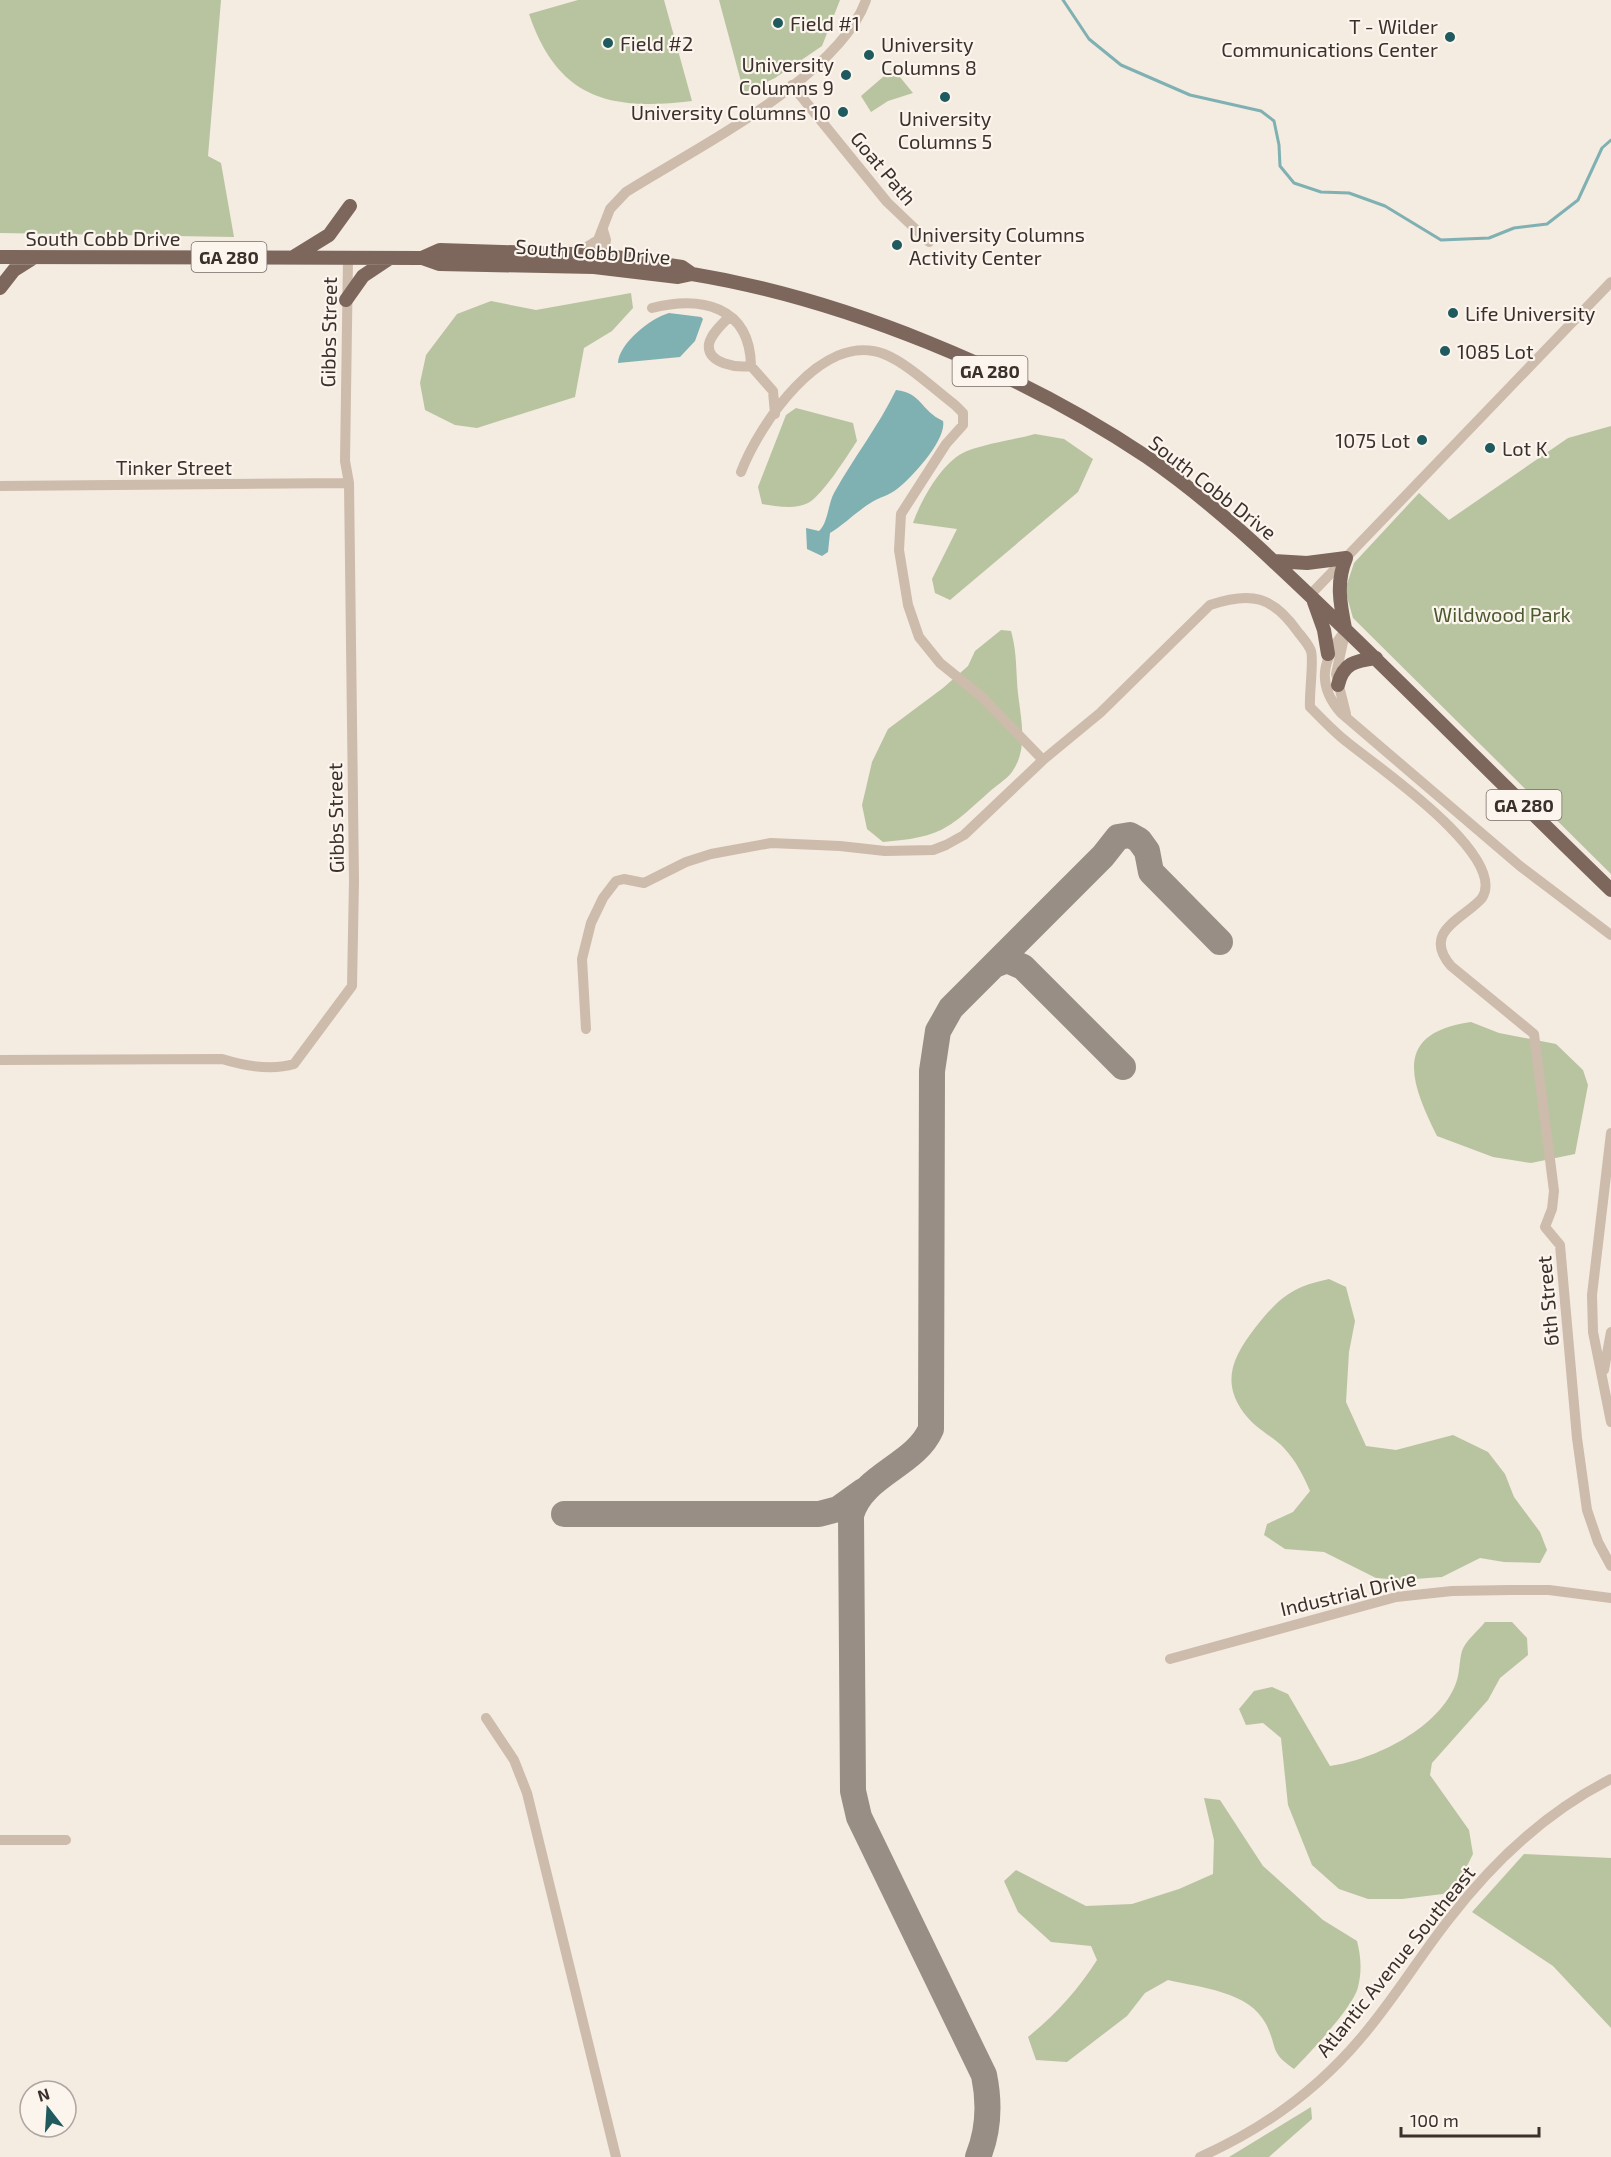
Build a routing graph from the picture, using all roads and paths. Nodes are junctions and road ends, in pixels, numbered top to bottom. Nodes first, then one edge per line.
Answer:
1 (866, 0) edge
2 (792, 85) junction
3 (350, 206) dead end
4 (603, 230) junction
5 (929, 242) dead end
6 (577, 253) junction
7 (603, 255) junction
8 (0, 257) edge
9 (34, 257) junction
10 (293, 257) junction
11 (348, 258) junction
12 (390, 258) junction
13 (422, 258) junction
14 (594, 267) junction
15 (692, 274) junction
16 (1611, 282) edge
17 (0, 288) edge
18 (346, 300) junction
19 (652, 308) dead end
20 (729, 317) junction
21 (751, 366) junction
22 (775, 415) junction
23 (741, 472) dead end
24 (349, 483) junction
25 (0, 486) edge
26 (1346, 558) junction
27 (1274, 561) junction
28 (1311, 594) junction
29 (1346, 630) junction
30 (1328, 654) junction
31 (1376, 658) junction
32 (1338, 685) junction
33 (1349, 719) junction
34 (1043, 760) junction
35 (1611, 890) edge
36 (1594, 925) junction
37 (1611, 935) edge
38 (1611, 944) edge
39 (586, 1029) dead end
40 (0, 1060) edge
41 (1611, 1133) edge
42 (1611, 1332) edge
43 (1602, 1383) junction
44 (1611, 1422) edge
45 (1611, 1566) edge
46 (1611, 1598) edge
47 (1170, 1659) dead end
48 (486, 1718) dead end
49 (1611, 1779) edge
50 (0, 1840) edge
51 (66, 1840) dead end
52 (616, 2157) edge
53 (1200, 2157) edge

1 - 2 street
2 - 4 street
2 - 5 street, Goat Path
3 - 10 main road
4 - 6 street
4 - 7 street
6 - 7 main road, South Cobb Drive
6 - 13 main road, South Cobb Drive
7 - 14 main road
7 - 15 main road, South Cobb Drive
8 - 9 main road, South Cobb Drive / GA 280
9 - 10 main road, South Cobb Drive / GA 280
9 - 17 main road
10 - 11 main road, South Cobb Drive / GA 280
11 - 12 main road, South Cobb Drive / GA 280
11 - 18 street, Gibbs Street
12 - 13 main road, South Cobb Drive / GA 280
12 - 18 main road
13 - 14 main road, South Cobb Drive / GA 280
14 - 15 main road, South Cobb Drive / GA 280
15 - 27 main road, South Cobb Drive / GA 280
16 - 26 street
18 - 24 street, Gibbs Street
19 - 20 street
20 - 21 street
20 - 21 street
21 - 22 street
22 - 23 street
22 - 34 street
24 - 25 street, Tinker Street
24 - 40 street, Gibbs Street
26 - 27 main road
26 - 28 street
26 - 29 main road
27 - 28 main road, South Cobb Drive / GA 280
28 - 29 main road, South Cobb Drive / GA 280
28 - 30 main road
29 - 30 street
29 - 31 main road, South Cobb Drive / GA 280
29 - 32 street
30 - 33 street
31 - 32 main road
31 - 35 main road, South Cobb Drive / GA 280
32 - 33 street
33 - 36 street
34 - 39 street
34 - 45 street, 6th Street
36 - 37 street
36 - 38 street
41 - 43 street
42 - 43 street
43 - 44 street
46 - 47 street, Industrial Drive
48 - 52 street
49 - 53 street, Atlantic Avenue Southeast
50 - 51 street

